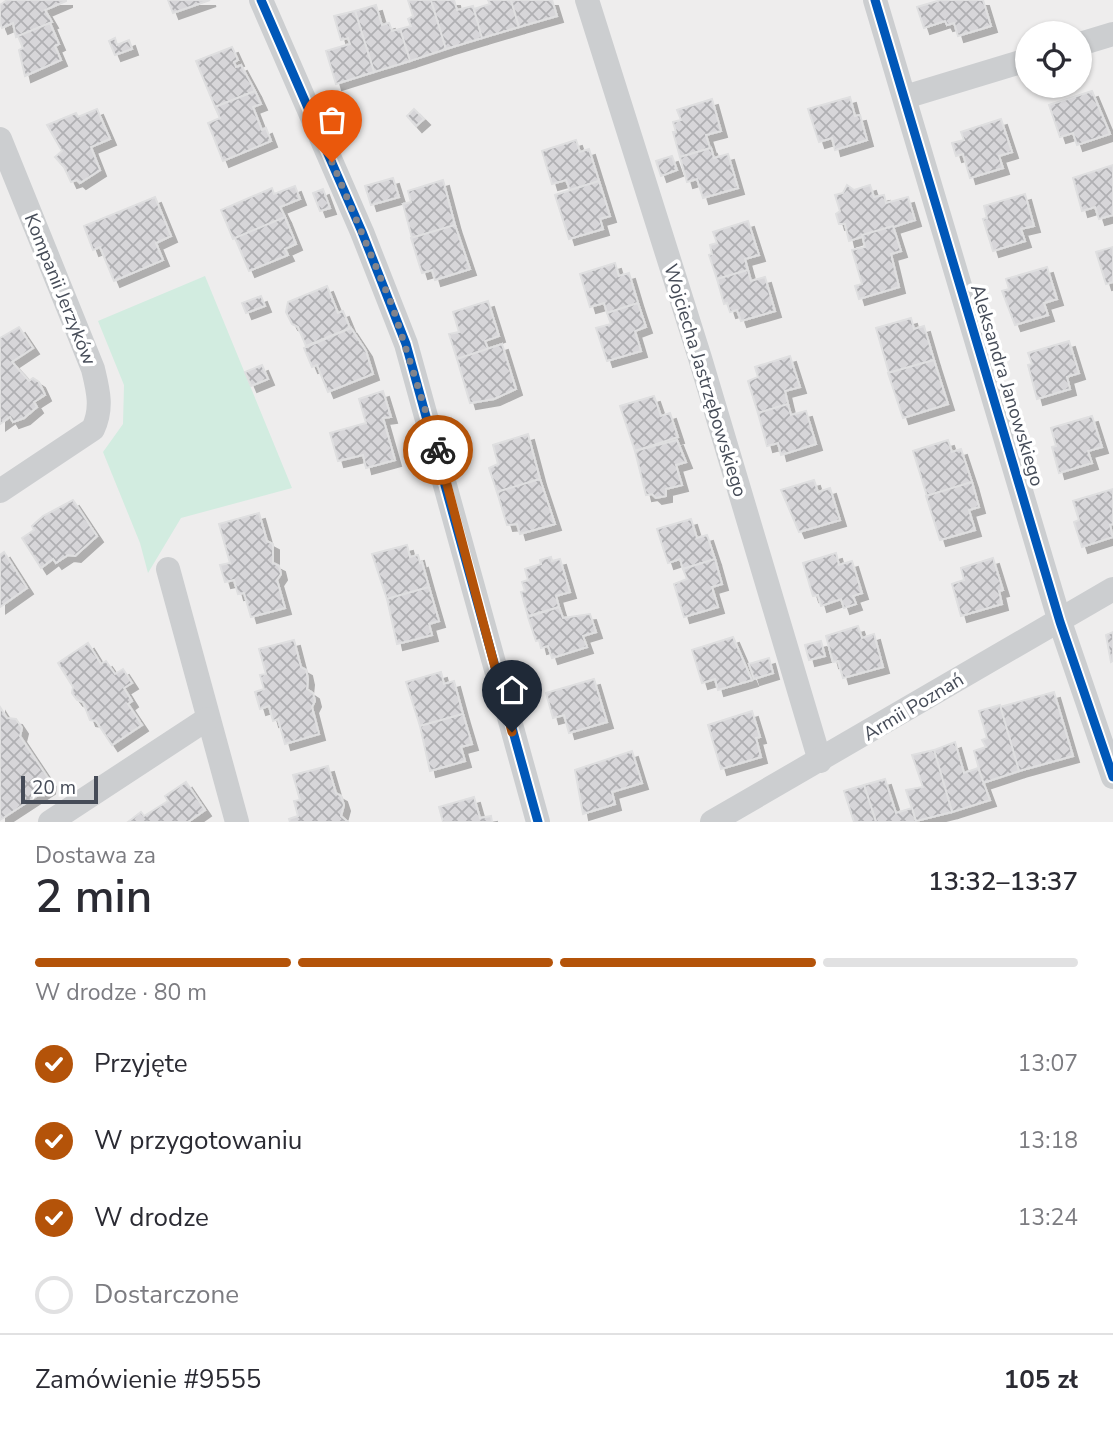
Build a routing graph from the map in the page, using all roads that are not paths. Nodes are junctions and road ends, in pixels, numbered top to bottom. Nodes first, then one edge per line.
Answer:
1 (261, 0) edge
2 (587, 0) edge
3 (875, 0) edge
4 (1113, 34) edge
5 (1092, 40) edge
6 (1015, 64) edge
7 (905, 97) junction
8 (0, 139) edge
9 (0, 491) edge
10 (168, 569) dead end
11 (1113, 589) edge
12 (1060, 622) junction
13 (207, 719) junction
14 (820, 761) junction
15 (1113, 777) edge
16 (50, 822) edge
17 (237, 822) edge
18 (538, 822) edge
19 (712, 822) edge

1 - 18 street
2 - 14 street, Wojciecha Jastrzębowskiego
3 - 7 street, Aleksandra Janowskiego
4 - 5 street
6 - 7 street
7 - 12 street, Aleksandra Janowskiego
8 - 9 street, Kompanii Jerzyków
10 - 13 street
11 - 12 street, Armii Poznań
12 - 14 street, Armii Poznań
12 - 15 street, Aleksandra Janowskiego
13 - 16 street
13 - 17 street
14 - 19 street, Armii Poznań

